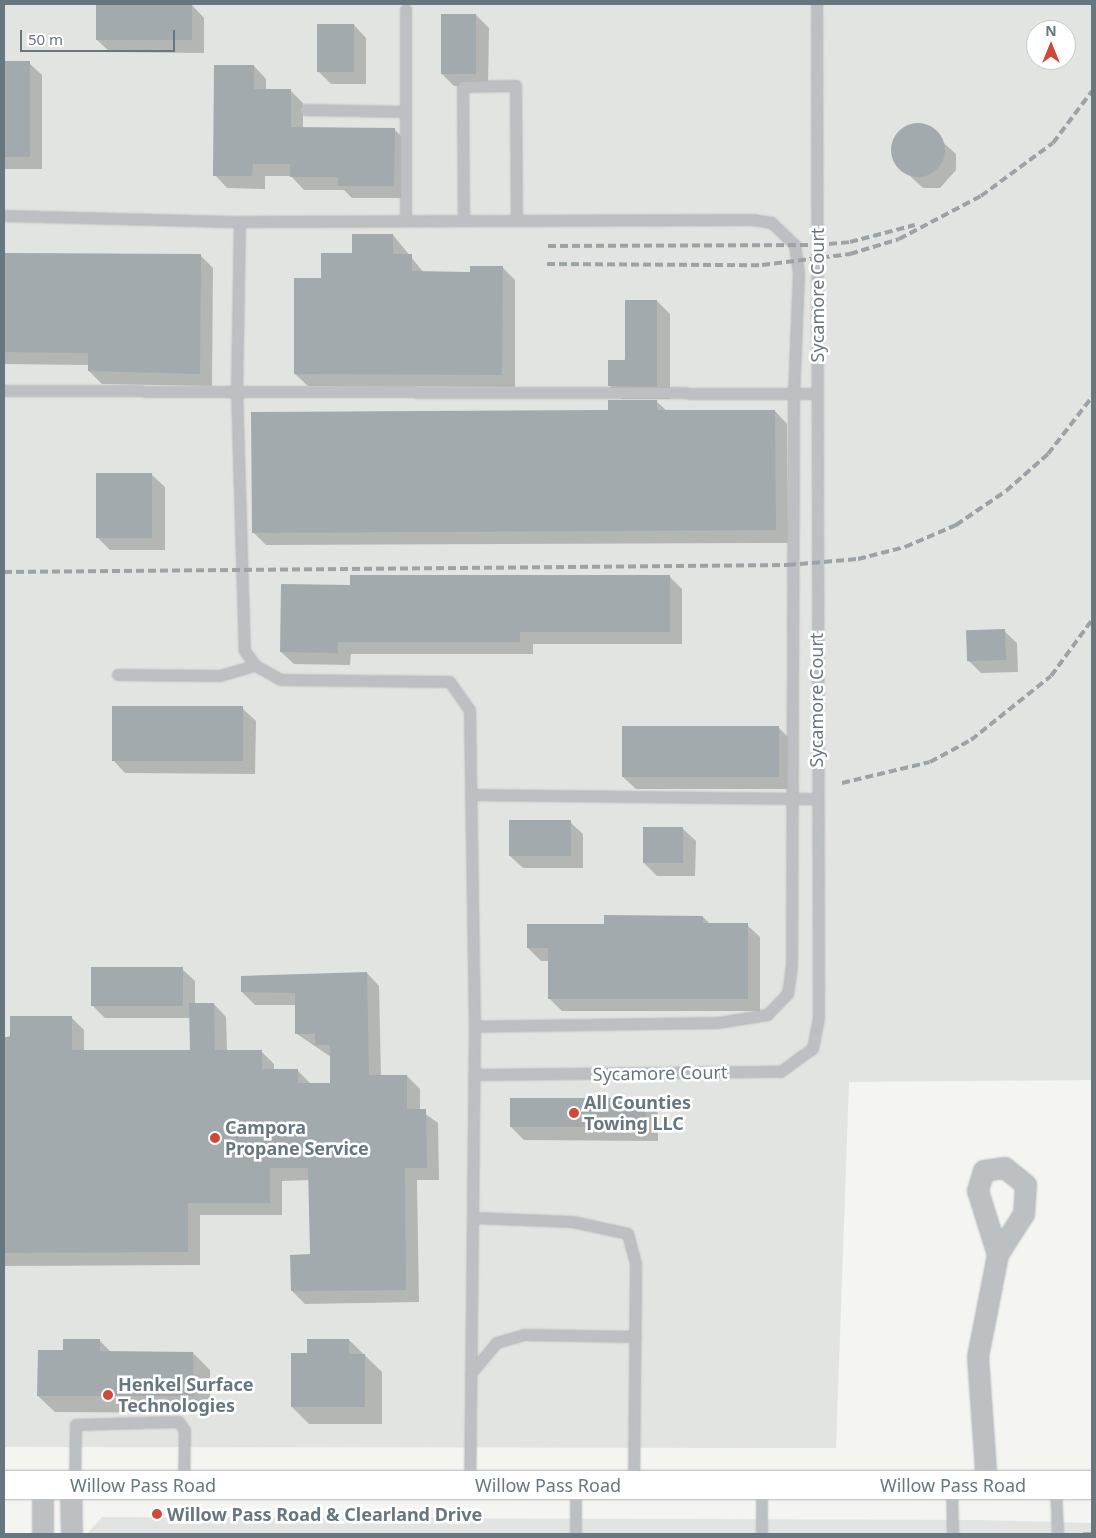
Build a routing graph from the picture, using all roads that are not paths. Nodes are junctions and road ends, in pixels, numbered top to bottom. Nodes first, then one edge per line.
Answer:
1 (817, 4) edge
2 (406, 10) dead end
3 (306, 110) dead end
4 (406, 112) junction
5 (4, 216) edge
6 (406, 221) junction
7 (464, 221) junction
8 (517, 221) junction
9 (240, 222) junction
10 (237, 389) junction
11 (4, 391) edge
12 (794, 394) junction
13 (818, 394) junction
14 (256, 666) junction
15 (118, 675) dead end
16 (473, 795) junction
17 (793, 798) junction
18 (816, 799) junction
19 (474, 1027) junction
20 (474, 1075) junction
21 (473, 1218) junction
22 (998, 1255) dead end
23 (636, 1337) junction
24 (471, 1375) junction
25 (4, 1485) edge
26 (43, 1485) junction
27 (73, 1485) junction
28 (184, 1485) junction
29 (470, 1485) junction
30 (576, 1485) junction
31 (634, 1485) junction
32 (762, 1485) junction
33 (952, 1485) junction
34 (987, 1485) junction
35 (1056, 1485) junction
36 (1092, 1485) edge
37 (43, 1534) edge
38 (72, 1534) edge
39 (576, 1534) edge
40 (762, 1534) edge
41 (953, 1534) edge
42 (1058, 1534) edge

1 - 13 lane, Sycamore Court
2 - 4 lane
3 - 4 lane
4 - 6 lane
5 - 9 lane
6 - 7 lane
6 - 9 lane
7 - 8 lane
7 - 8 lane
8 - 12 lane
9 - 10 lane
10 - 11 lane
10 - 12 lane
10 - 14 lane
12 - 13 lane
12 - 17 lane
13 - 18 lane, Sycamore Court
14 - 15 lane
14 - 16 lane
16 - 17 lane
16 - 19 lane
17 - 18 lane
17 - 19 lane
18 - 20 lane, Sycamore Court
19 - 20 lane
20 - 21 lane
21 - 23 lane
21 - 24 lane
22 - 34 street
23 - 24 lane
23 - 31 lane
24 - 29 lane
25 - 26 main road, Willow Pass Road
26 - 27 main road, Willow Pass Road
26 - 37 street
27 - 28 main road, Willow Pass Road
27 - 28 lane
27 - 38 street
28 - 29 main road, Willow Pass Road
29 - 30 main road, Willow Pass Road
30 - 31 main road, Willow Pass Road
30 - 39 lane
31 - 32 main road, Willow Pass Road
32 - 33 main road, Willow Pass Road
32 - 40 lane
33 - 34 main road, Willow Pass Road
33 - 41 lane
34 - 35 main road, Willow Pass Road
35 - 36 main road, Willow Pass Road
35 - 42 lane

